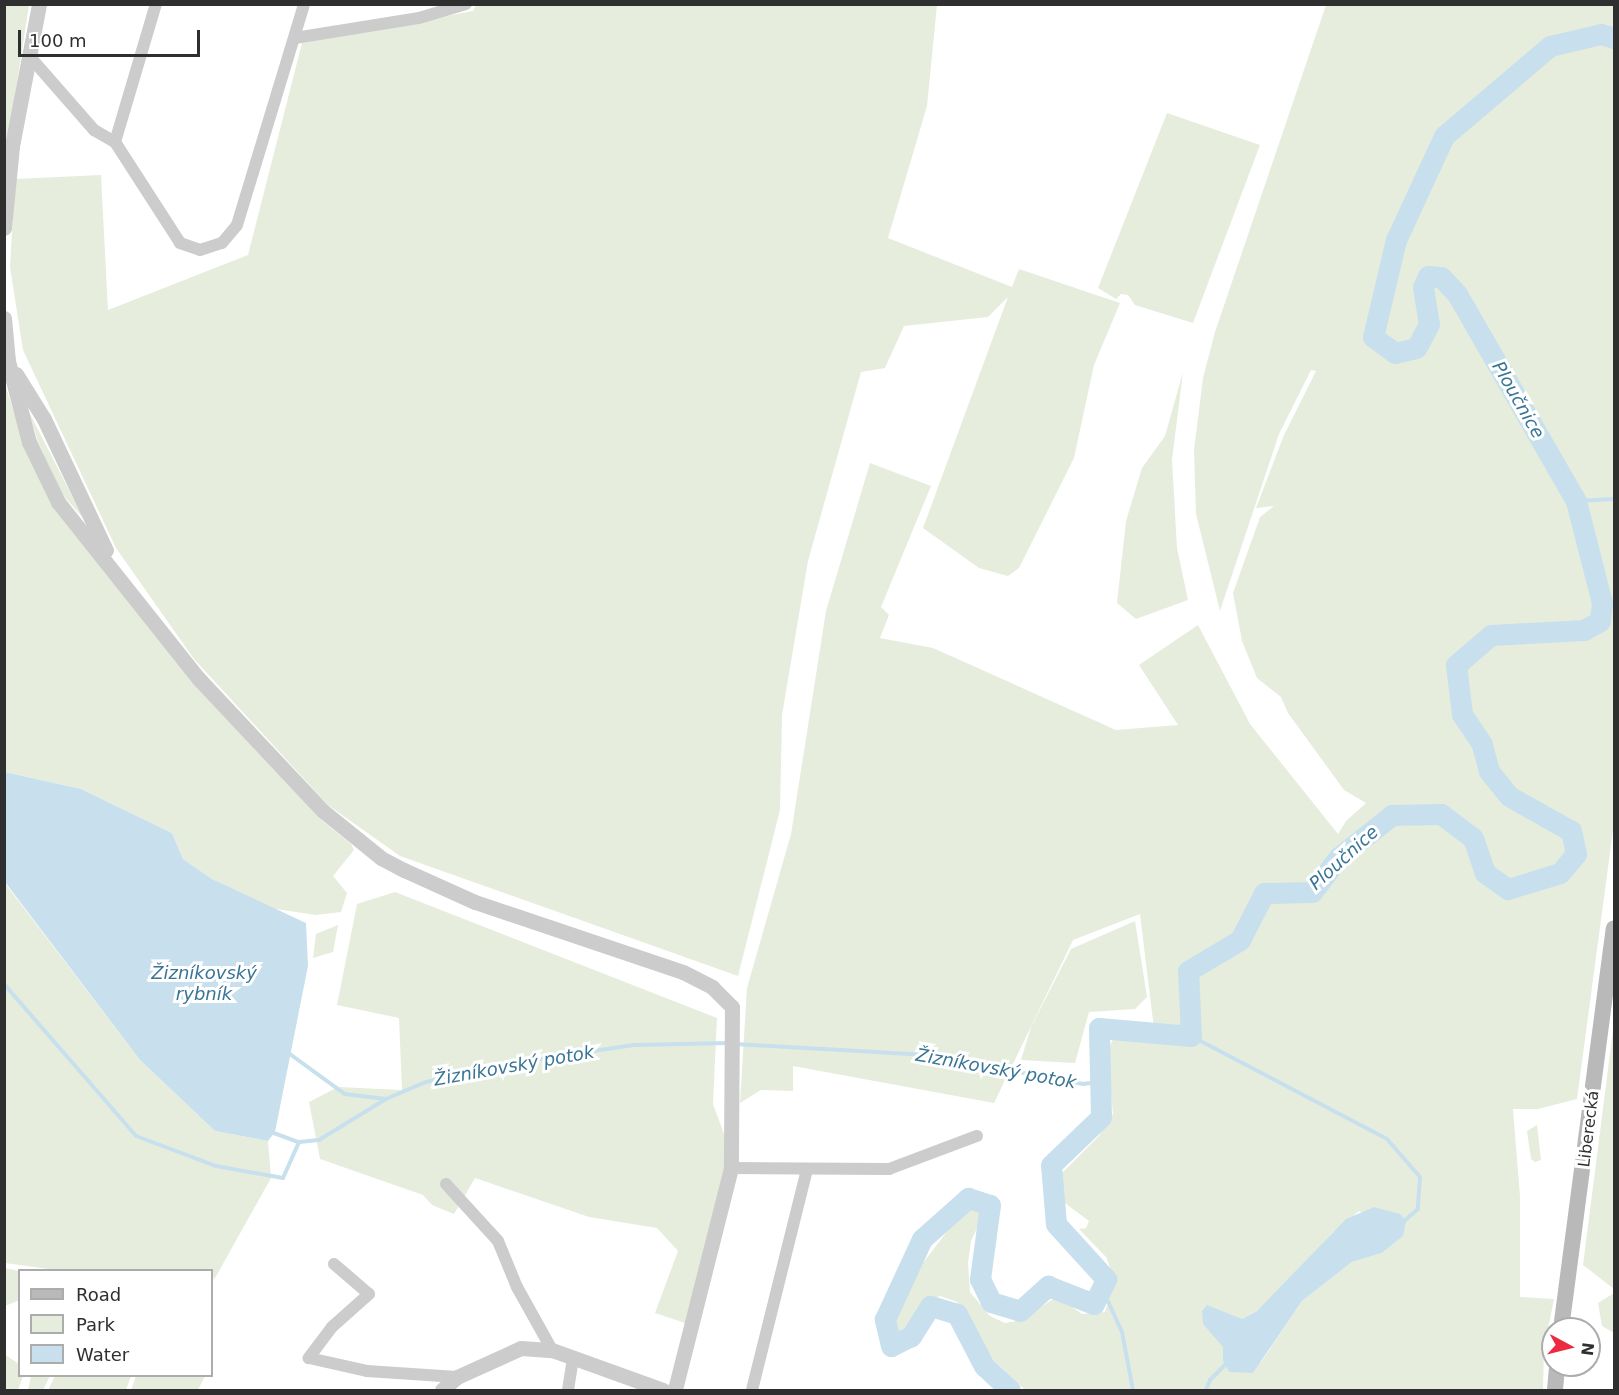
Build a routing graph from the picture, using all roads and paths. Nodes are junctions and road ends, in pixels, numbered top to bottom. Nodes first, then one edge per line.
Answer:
1 (39, 4) edge
2 (156, 4) edge
3 (304, 4) edge
4 (466, 4) edge
5 (295, 38) junction
6 (31, 58) junction
7 (115, 142) junction
8 (4, 228) edge
9 (4, 318) edge
10 (8, 361) junction
11 (116, 572) junction
12 (1614, 928) edge
13 (977, 1136) dead end
14 (731, 1168) junction
15 (807, 1170) junction
16 (446, 1184) dead end
17 (334, 1264) dead end
18 (1563, 1317) edge
19 (552, 1350) junction
20 (573, 1357) junction
21 (457, 1377) junction
22 (442, 1390) edge
23 (568, 1390) edge
24 (663, 1390) edge
25 (675, 1390) edge
26 (753, 1390) edge

1 - 6 street
2 - 7 street
3 - 5 street
4 - 5 street
5 - 7 street
6 - 7 street
6 - 8 street
9 - 10 street
10 - 11 street
10 - 11 street
11 - 14 street
12 - 18 main road, Liberecká
13 - 15 street
14 - 15 street
14 - 25 street
15 - 26 street
16 - 19 street
17 - 21 street
19 - 20 street
19 - 21 street
20 - 23 street
20 - 24 street
21 - 22 street

